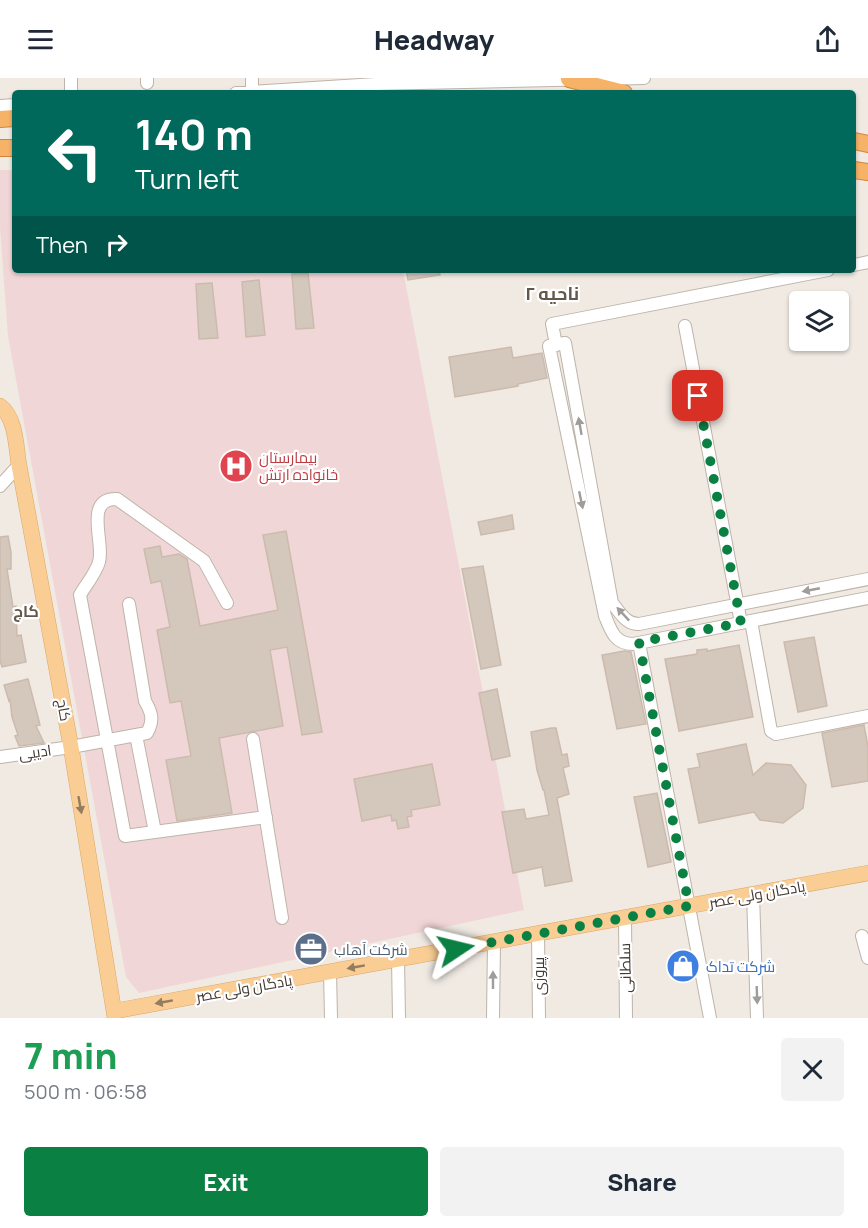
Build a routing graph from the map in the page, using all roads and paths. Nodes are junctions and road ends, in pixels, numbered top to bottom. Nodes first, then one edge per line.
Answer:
1 (633, 78) edge
2 (644, 78) edge
3 (569, 79) edge
4 (481, 80) edge
5 (376, 81) edge
6 (320, 83) edge
7 (267, 90) edge
8 (612, 90) edge
9 (813, 273) edge
10 (684, 326) dead end
11 (556, 345) junction
12 (0, 406) edge
13 (20, 465) junction
14 (0, 486) edge
15 (868, 579) edge
16 (868, 598) edge
17 (227, 603) dead end
18 (129, 604) dead end
19 (738, 604) junction
20 (746, 622) junction
21 (639, 642) junction
22 (868, 716) edge
23 (136, 735) junction
24 (106, 740) junction
25 (252, 740) dead end
26 (71, 747) junction
27 (0, 757) edge
28 (266, 817) junction
29 (154, 832) junction
30 (868, 873) edge
31 (753, 894) junction
32 (689, 906) junction
33 (282, 918) dead end
34 (625, 918) junction
35 (538, 934) junction
36 (862, 936) dead end
37 (494, 942) junction
38 (868, 958) edge
39 (398, 959) junction
40 (330, 972) junction
41 (115, 1016) edge
42 (331, 1018) edge
43 (399, 1018) edge
44 (493, 1018) edge
45 (539, 1018) edge
46 (626, 1018) edge
47 (710, 1018) edge
48 (757, 1018) edge

1 - 2 street
1 - 3 street
3 - 4 street
3 - 8 highway
4 - 5 street
5 - 6 street
6 - 7 street
9 - 11 street
10 - 19 street
19 -> 11 street
11 -> 21 street
12 - 13 main road, کاج
13 - 14 street
13 - 26 main road, کاج
15 -> 19 street
16 - 20 street
17 - 24 street
18 - 23 street
19 - 20 street
20 - 21 street
20 - 22 street
21 - 32 street
23 - 24 street, ادیبی
23 - 29 street
24 - 26 street, ادیبی
24 - 29 street
25 - 28 street
26 - 27 street, ادیبی
26 -> 41 main road, کاج
28 - 29 street
28 - 33 street
30 - 31 main road, پادگان ولی عصر
31 - 32 main road, پادگان ولی عصر
31 -> 48 street
32 - 34 main road, پادگان ولی عصر
32 - 47 street
34 - 35 main road, پادگان ولی عصر
34 - 46 street, سلطانی
35 - 37 main road, پادگان ولی عصر
35 - 45 street, پیروزی
36 - 38 street
37 - 39 main road, پادگان ولی عصر
44 -> 37 street
39 -> 40 main road, پادگان ولی عصر
39 - 43 street
40 -> 41 main road, پادگان ولی عصر
40 - 42 street

